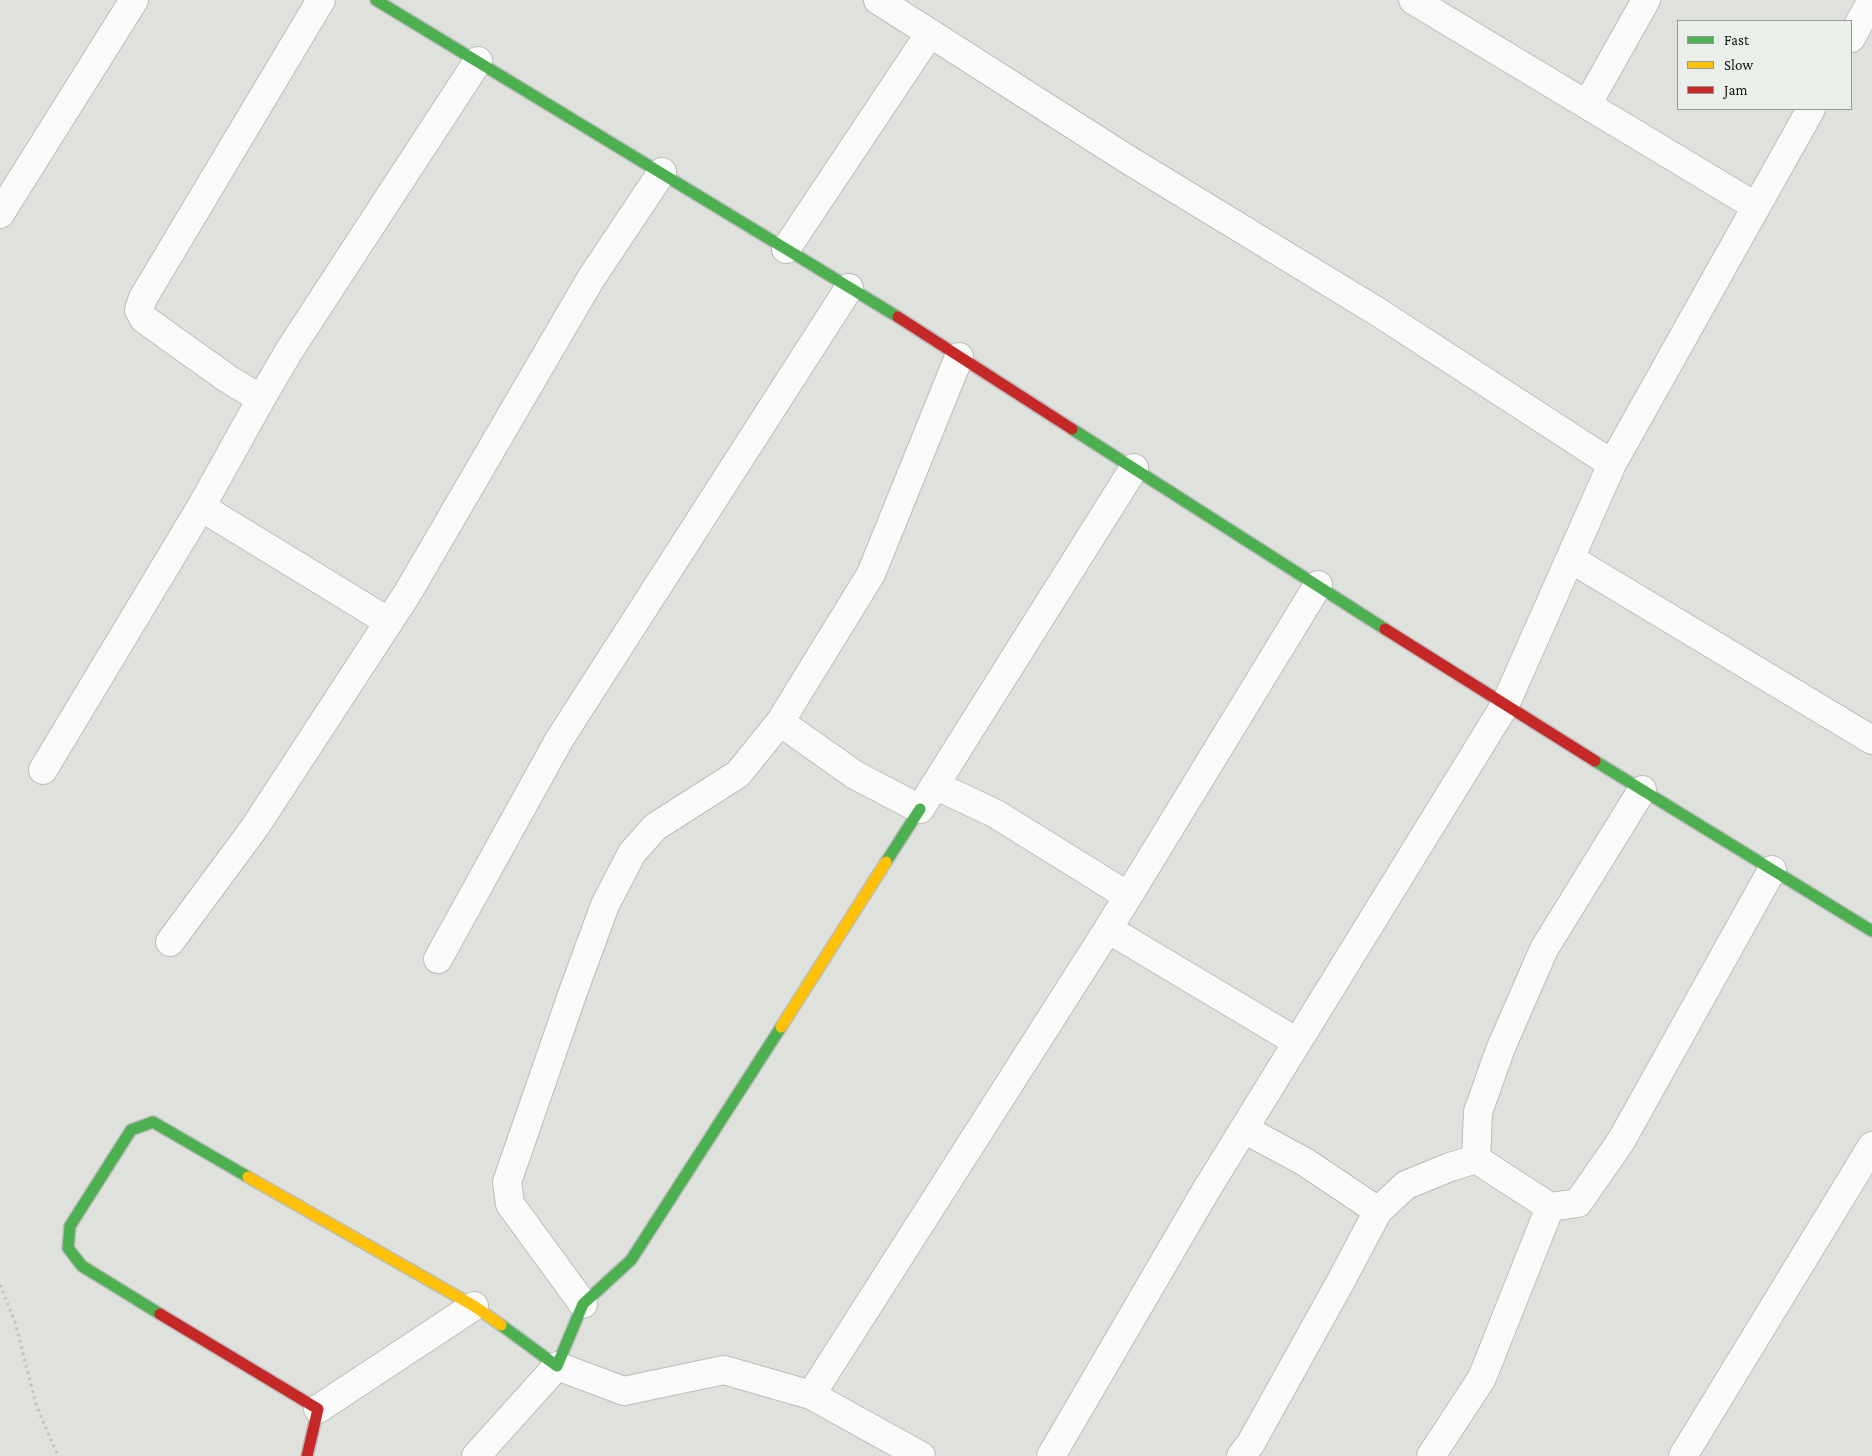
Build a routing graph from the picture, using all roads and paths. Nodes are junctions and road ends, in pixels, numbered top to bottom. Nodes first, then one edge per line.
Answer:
1 (134, 0) edge
2 (321, 0) edge
3 (376, 0) edge
4 (878, 0) edge
5 (1413, 0) edge
6 (1646, 0) edge
7 (1872, 0) edge
8 (930, 33) junction
9 (1852, 36) edge
10 (478, 61) junction
11 (1587, 105) junction
12 (1810, 110) edge
13 (662, 172) junction
14 (1755, 206) junction
15 (0, 214) edge
16 (786, 249) junction
17 (849, 288) junction
18 (959, 357) junction
19 (261, 399) junction
20 (1612, 464) junction
21 (1134, 468) junction
22 (201, 507) junction
23 (1571, 559) junction
24 (1318, 585) junction
25 (389, 622) junction
26 (1505, 705) junction
27 (780, 722) junction
28 (1872, 740) edge
29 (43, 770) dead end
30 (934, 785) junction
31 (1642, 790) junction
32 (920, 809) junction
33 (1772, 870) junction
34 (1128, 896) junction
35 (1108, 929) junction
36 (1872, 931) edge
37 (170, 942) dead end
38 (438, 959) dead end
39 (1297, 1042) junction
40 (1244, 1130) junction
41 (1872, 1146) edge
42 (1476, 1159) junction
43 (1550, 1207) junction
44 (1378, 1212) junction
45 (0, 1285) edge
46 (583, 1304) junction
47 (474, 1306) junction
48 (557, 1366) junction
49 (811, 1395) junction
50 (318, 1409) junction
51 (58, 1456) edge
52 (307, 1456) edge
53 (476, 1456) edge
54 (921, 1456) edge
55 (1051, 1456) edge
56 (1241, 1456) edge
57 (1431, 1456) edge
58 (1683, 1456) edge

1 - 15 street
2 - 19 street
3 - 10 street
4 - 8 street
5 - 11 street
6 - 11 street
7 - 9 street
8 - 16 street
8 - 20 street
10 - 13 street
10 - 19 street
11 - 14 street
12 - 14 street
13 - 16 street
13 - 25 street
14 - 20 street
16 - 17 street
17 - 18 street
17 - 38 street
18 - 21 street
18 - 27 street
19 - 22 street
20 - 23 street
21 - 24 street
21 - 30 street
22 - 25 street
22 - 29 street
23 - 26 street
23 - 28 street
24 - 26 street
24 - 34 street
25 - 37 street
26 - 31 street
26 - 39 street
27 - 32 street
27 - 46 street
30 - 32 street
30 - 34 street
31 - 33 street
31 - 42 street
32 - 46 street
33 - 36 street
33 - 43 street
34 - 35 street
35 - 39 street
35 - 49 street
39 - 40 street
40 - 44 street
40 - 55 street
41 - 58 street
42 - 43 street
42 - 44 street
43 - 57 street
44 - 56 street
45 - 51 path
46 - 48 street
47 - 48 street
47 - 50 street
47 - 50 street
48 - 49 street
48 - 53 street
49 - 54 street
50 - 52 street

